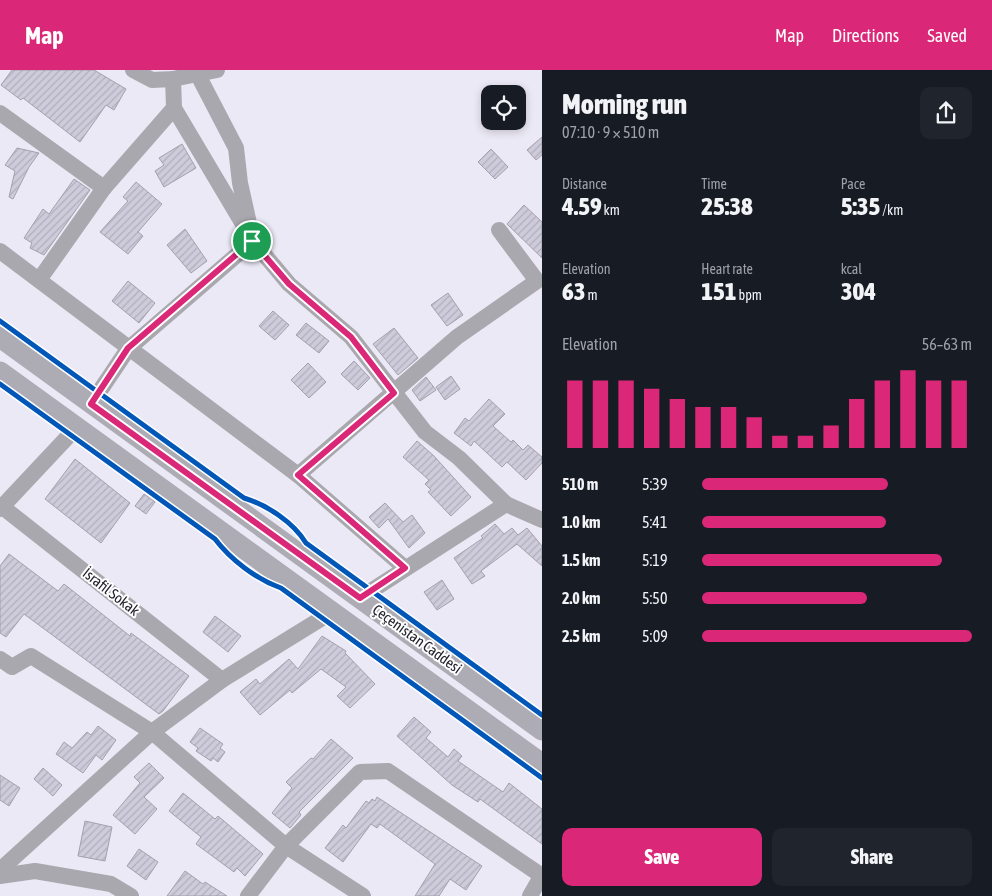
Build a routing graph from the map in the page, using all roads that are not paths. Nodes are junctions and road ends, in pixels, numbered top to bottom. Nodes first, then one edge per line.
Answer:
1 (133, 70) edge
2 (217, 70) edge
3 (198, 75) junction
4 (173, 79) junction
5 (174, 108) junction
6 (0, 113) edge
7 (104, 188) junction
8 (499, 230) dead end
9 (252, 241) junction
10 (0, 251) edge
11 (38, 280) junction
12 (0, 337) edge
13 (128, 348) junction
14 (0, 372) edge
15 (394, 393) junction
16 (91, 404) junction
17 (76, 428) junction
18 (298, 475) junction
19 (506, 504) junction
20 (1, 507) edge
21 (542, 520) edge
22 (405, 568) junction
23 (360, 598) junction
24 (332, 612) junction
25 (0, 659) edge
26 (222, 680) junction
27 (542, 730) edge
28 (152, 732) junction
29 (542, 764) edge
30 (286, 846) junction
31 (0, 870) edge
32 (542, 875) edge
33 (0, 876) edge
34 (131, 896) edge
35 (248, 896) edge
36 (363, 896) edge
37 (530, 896) edge

1 - 4 street
2 - 3 street
3 - 4 street
3 - 9 street
4 - 5 street
5 - 7 street
5 - 9 street
6 - 7 street
7 - 11 street
8 - 15 street
9 - 13 street
9 - 15 street
10 - 11 street
11 - 13 street
12 - 16 main road, Çeçenistan Caddesi
13 - 16 street
13 - 18 street
14 - 17 main road, Çeçenistan Caddesi
15 - 18 street
15 - 19 street
16 - 23 main road, Çeçenistan Caddesi
17 - 20 street
17 - 24 main road, Çeçenistan Caddesi
18 - 22 street
19 - 21 street
19 - 22 street
20 - 26 street, İsrafil Sokak
22 - 23 street
23 - 27 main road, Çeçenistan Caddesi
24 - 26 street
24 - 29 main road, Çeçenistan Caddesi
25 - 28 street
26 - 28 street
28 - 30 street
28 - 31 street
30 - 32 street
30 - 35 street
30 - 36 street
32 - 37 street
33 - 34 street

